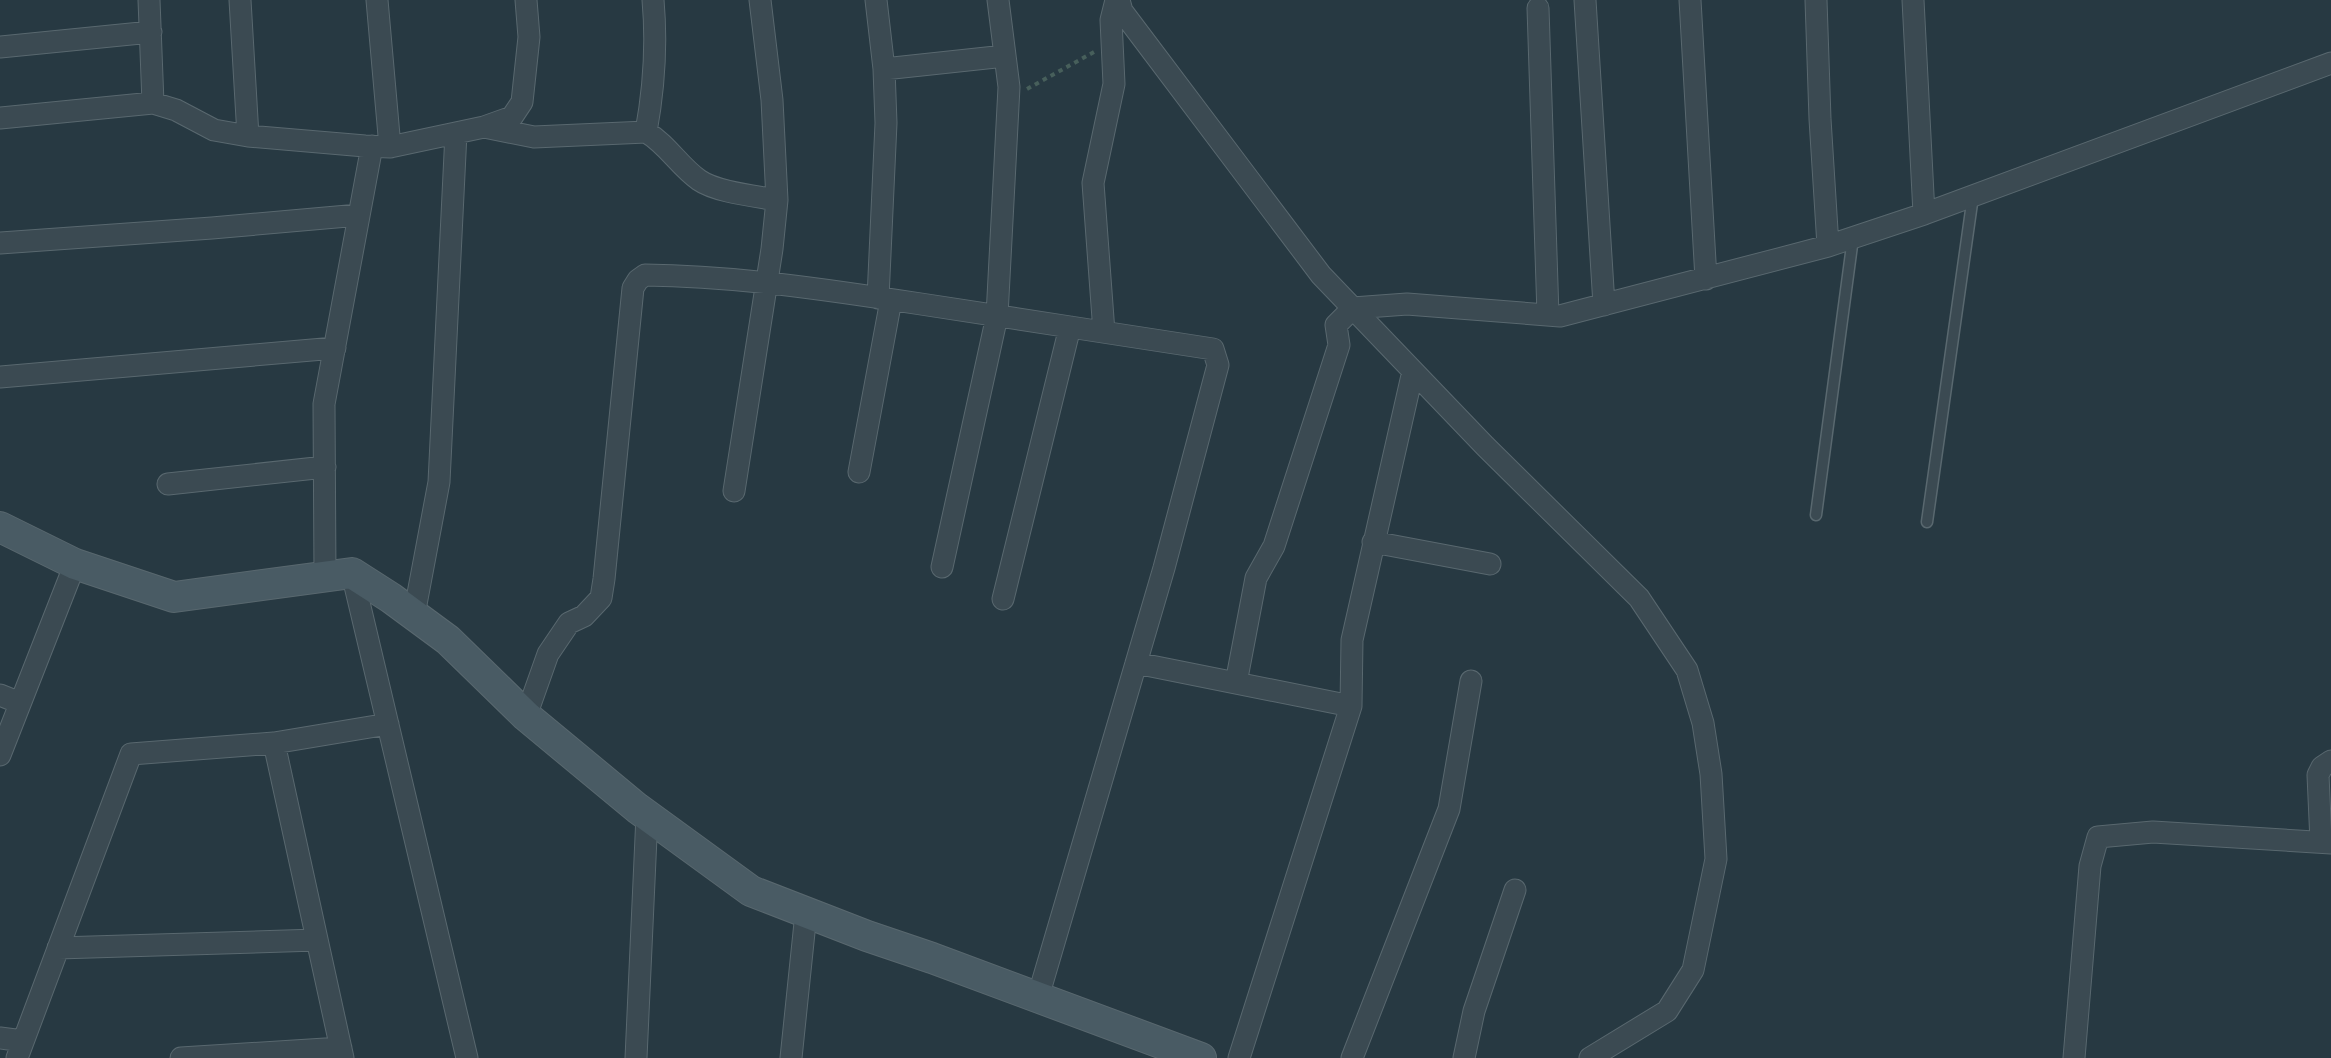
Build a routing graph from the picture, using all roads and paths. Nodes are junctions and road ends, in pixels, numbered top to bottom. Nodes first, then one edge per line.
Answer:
1 (149, 0) edge
2 (240, 0) edge
3 (377, 0) edge
4 (526, 0) edge
5 (653, 0) edge
6 (760, 0) edge
7 (876, 0) edge
8 (998, 0) edge
9 (1117, 0) edge
10 (1585, 0) edge
11 (1690, 0) edge
12 (1816, 0) edge
13 (1913, 0) edge
14 (1538, 8) dead end
15 (151, 32) junction
16 (1112, 42) junction
17 (0, 46) edge
18 (1005, 56) junction
19 (2331, 63) edge
20 (884, 69) junction
21 (1008, 100) junction
22 (153, 103) junction
23 (0, 118) edge
24 (484, 127) junction
25 (646, 132) junction
26 (456, 133) junction
27 (248, 136) junction
28 (381, 147) junction
29 (1973, 196) junction
30 (777, 200) junction
31 (359, 214) junction
32 (1924, 214) junction
33 (1853, 238) junction
34 (0, 243) edge
35 (1828, 246) junction
36 (1706, 279) junction
37 (766, 283) junction
38 (885, 299) junction
39 (1604, 305) junction
40 (1353, 308) junction
41 (1548, 315) junction
42 (997, 316) junction
43 (1070, 327) junction
44 (1104, 332) junction
45 (335, 348) junction
46 (1413, 371) junction
47 (0, 377) edge
48 (324, 467) junction
49 (859, 472) dead end
50 (168, 484) dead end
51 (734, 492) dead end
52 (1816, 515) dead end
53 (1928, 522) dead end
54 (0, 527) edge
55 (1373, 542) junction
56 (75, 564) junction
57 (1490, 564) dead end
58 (942, 567) dead end
59 (339, 575) junction
60 (1003, 598) dead end
61 (414, 615) junction
62 (1136, 663) junction
63 (1472, 681) dead end
64 (1236, 683) junction
65 (0, 695) edge
66 (20, 703) junction
67 (1351, 706) junction
68 (526, 716) junction
69 (388, 724) junction
70 (274, 743) junction
71 (0, 755) edge
72 (2331, 761) edge
73 (647, 814) junction
74 (2326, 843) edge
75 (1515, 890) dead end
76 (806, 913) junction
77 (317, 940) junction
78 (58, 948) junction
79 (1038, 997) junction
80 (0, 1038) edge
81 (20, 1050) edge
82 (342, 1053) edge
83 (244, 1056) edge
84 (181, 1058) edge
85 (467, 1058) edge
86 (636, 1058) edge
87 (791, 1058) edge
88 (1201, 1058) edge
89 (1239, 1058) edge
90 (1352, 1058) edge
91 (1464, 1058) edge
92 (1590, 1058) edge
93 (2074, 1058) edge

1 - 15 street
2 - 27 street
3 - 28 street
4 - 24 street
5 - 25 street
6 - 30 street
7 - 20 street
8 - 18 street
9 - 16 street
9 - 40 street
10 - 39 street
11 - 36 street
12 - 35 street
13 - 32 street
14 - 41 street
15 - 17 street
15 - 22 street
16 - 21 path
16 - 44 street
18 - 20 street
18 - 21 street
19 - 29 street
20 - 38 street
21 - 42 street
22 - 23 street
22 - 27 street
24 - 25 street
24 - 26 street
25 - 30 street
26 - 28 street
26 - 61 street
27 - 28 street
28 - 31 street
29 - 32 street
29 - 53 lane
30 - 37 street
31 - 34 street
31 - 45 street
32 - 33 street
33 - 35 street
33 - 52 lane
35 - 36 street
36 - 39 street
37 - 38 street
37 - 51 street
37 - 68 street
38 - 42 street
38 - 49 street
39 - 41 street
40 - 41 street
40 - 46 street
40 - 64 street
42 - 43 street
42 - 58 street
43 - 44 street
43 - 60 street
44 - 62 street
45 - 47 street
45 - 48 street
46 - 55 street
46 - 92 street
48 - 50 street
48 - 59 street
54 - 56 street
55 - 57 street
55 - 67 street
56 - 59 street
56 - 66 street
59 - 61 street
59 - 69 street
61 - 68 street
62 - 64 street
62 - 79 street
63 - 90 street
64 - 67 street
65 - 66 street
66 - 71 street
67 - 89 street
68 - 73 street
69 - 70 street
69 - 85 street
70 - 77 street
70 - 78 street
72 - 74 street
73 - 76 street
73 - 86 street
74 - 93 street
75 - 91 street
76 - 79 street
76 - 87 street
77 - 78 street
77 - 82 street
78 - 81 street
79 - 88 street
80 - 81 street
82 - 83 street
83 - 84 street

